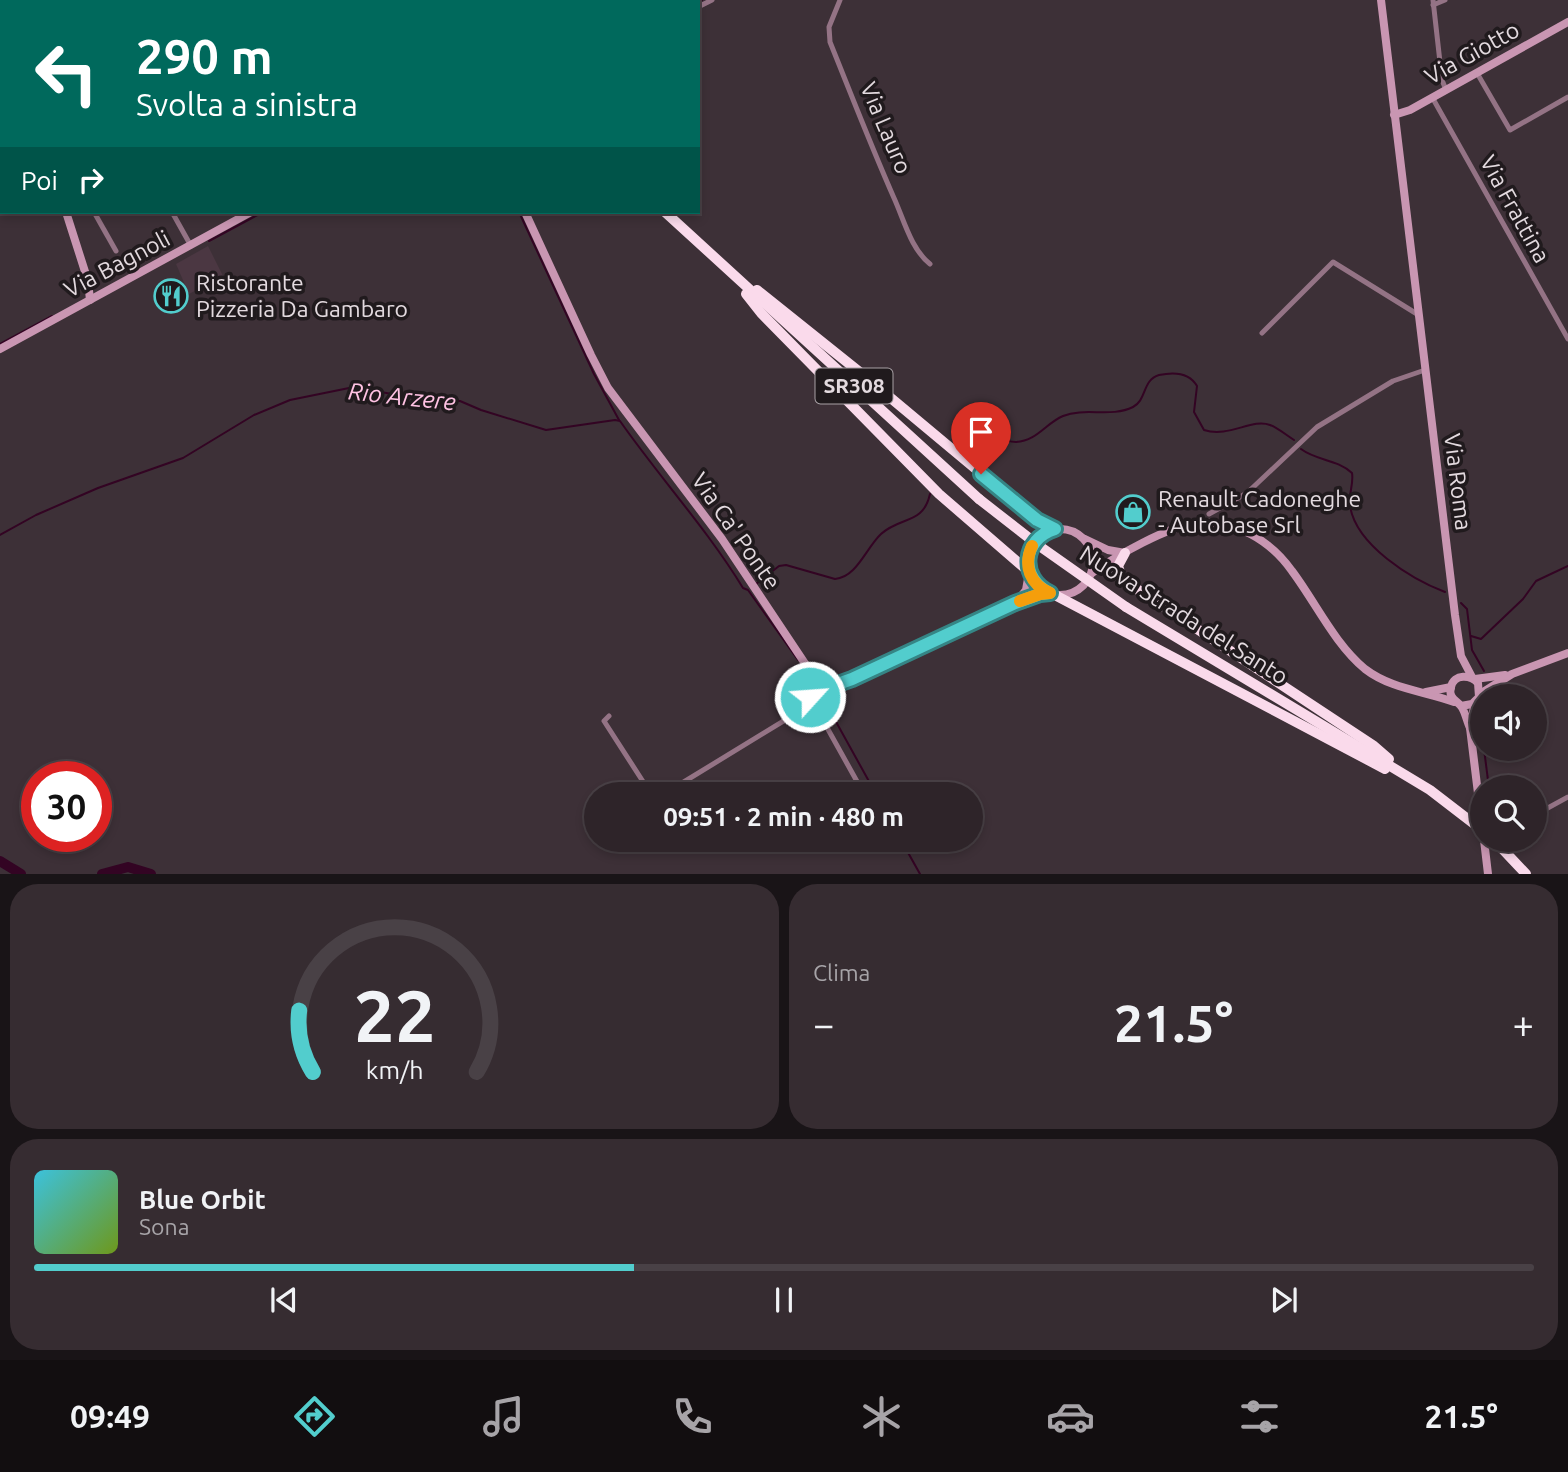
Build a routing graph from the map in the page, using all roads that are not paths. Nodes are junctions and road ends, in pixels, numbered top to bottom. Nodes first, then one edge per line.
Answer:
1 (840, 0) edge
2 (1381, 0) edge
3 (1446, 0) edge
4 (1433, 2) edge
5 (1568, 22) edge
6 (1477, 73) junction
7 (1446, 90) junction
8 (1432, 97) junction
9 (1568, 97) edge
10 (1394, 115) junction
11 (69, 214) edge
12 (95, 214) edge
13 (173, 214) edge
14 (247, 214) edge
15 (526, 214) edge
16 (666, 214) edge
17 (191, 246) junction
18 (116, 251) dead end
19 (930, 264) dead end
20 (730, 272) junction
21 (88, 281) junction
22 (99, 295) junction
23 (90, 300) junction
24 (1418, 314) junction
25 (1262, 333) dead end
26 (1568, 339) edge
27 (0, 349) edge
28 (1425, 370) junction
29 (1209, 514) dead end
30 (1055, 529) junction
31 (1083, 537) junction
32 (1125, 553) junction
33 (1093, 556) junction
34 (1102, 566) junction
35 (1029, 572) junction
36 (1092, 573) junction
37 (1123, 581) junction
38 (1051, 594) junction
39 (1015, 603) junction
40 (1568, 653) edge
41 (1461, 656) junction
42 (1512, 674) junction
43 (1473, 678) junction
44 (1457, 679) junction
45 (821, 684) junction
46 (1478, 684) edge
47 (1498, 684) edge
48 (1451, 687) junction
49 (1423, 692) junction
50 (813, 703) junction
51 (1458, 704) junction
52 (1470, 705) edge
53 (609, 716) dead end
54 (1470, 728) edge
55 (1409, 777) junction
56 (643, 782) edge
57 (684, 782) edge
58 (857, 782) edge
59 (1568, 797) edge
60 (1547, 808) edge
61 (1470, 819) edge
62 (1485, 852) edge
63 (1506, 852) edge
64 (1488, 873) edge
65 (1527, 873) edge

1 - 19 street, Via Lauro
2 - 10 main road, Via Roma
3 - 4 street
4 - 7 street
5 - 6 main road, Via Giotto
6 - 7 main road, Via Giotto
6 - 9 street
7 - 8 main road, Via Giotto
8 - 10 main road, Via Giotto
8 - 26 street, Via Frattina
10 - 24 main road, Via Roma
11 - 21 main road
12 - 18 street
13 - 17 street
14 - 17 main road, Via Bagnoli
15 - 45 main road, Via Ca' Ponte
16 - 20 highway, Nuova Strada del Santo / SR308
17 - 22 main road, Via Bagnoli
20 - 30 highway
20 - 35 highway
20 - 55 highway, Nuova Strada del Santo / SR308, bridge
21 - 22 main road
21 - 23 main road
22 - 23 main road, Via Bagnoli
23 - 27 main road, Via Bagnoli
24 - 25 street
24 - 28 main road, Via Roma
28 - 29 street
28 - 41 main road, Via Roma
30 - 31 main road
30 - 35 main road
31 - 32 main road
31 - 33 main road
32 - 34 main road
32 - 37 highway
32 - 49 main road
33 - 34 main road
33 - 36 main road
34 - 36 main road
34 - 37 highway
35 - 38 main road
35 - 39 main road
36 - 38 main road
37 - 55 highway
38 - 39 main road
38 - 55 highway
39 - 45 main road
40 - 42 main road
41 - 43 main road, Via Roma
41 - 44 main road, Via Roma
42 - 43 main road
42 - 47 main road
43 - 44 main road
43 - 46 main road
44 - 48 main road
45 - 50 street
48 - 49 main road
48 - 51 main road
49 - 51 main road
50 - 57 street
50 - 58 street
51 - 52 main road
51 - 54 main road
53 - 56 street
55 - 61 highway, Nuova Strada del Santo / SR308
59 - 60 street
62 - 64 main road
63 - 65 highway

